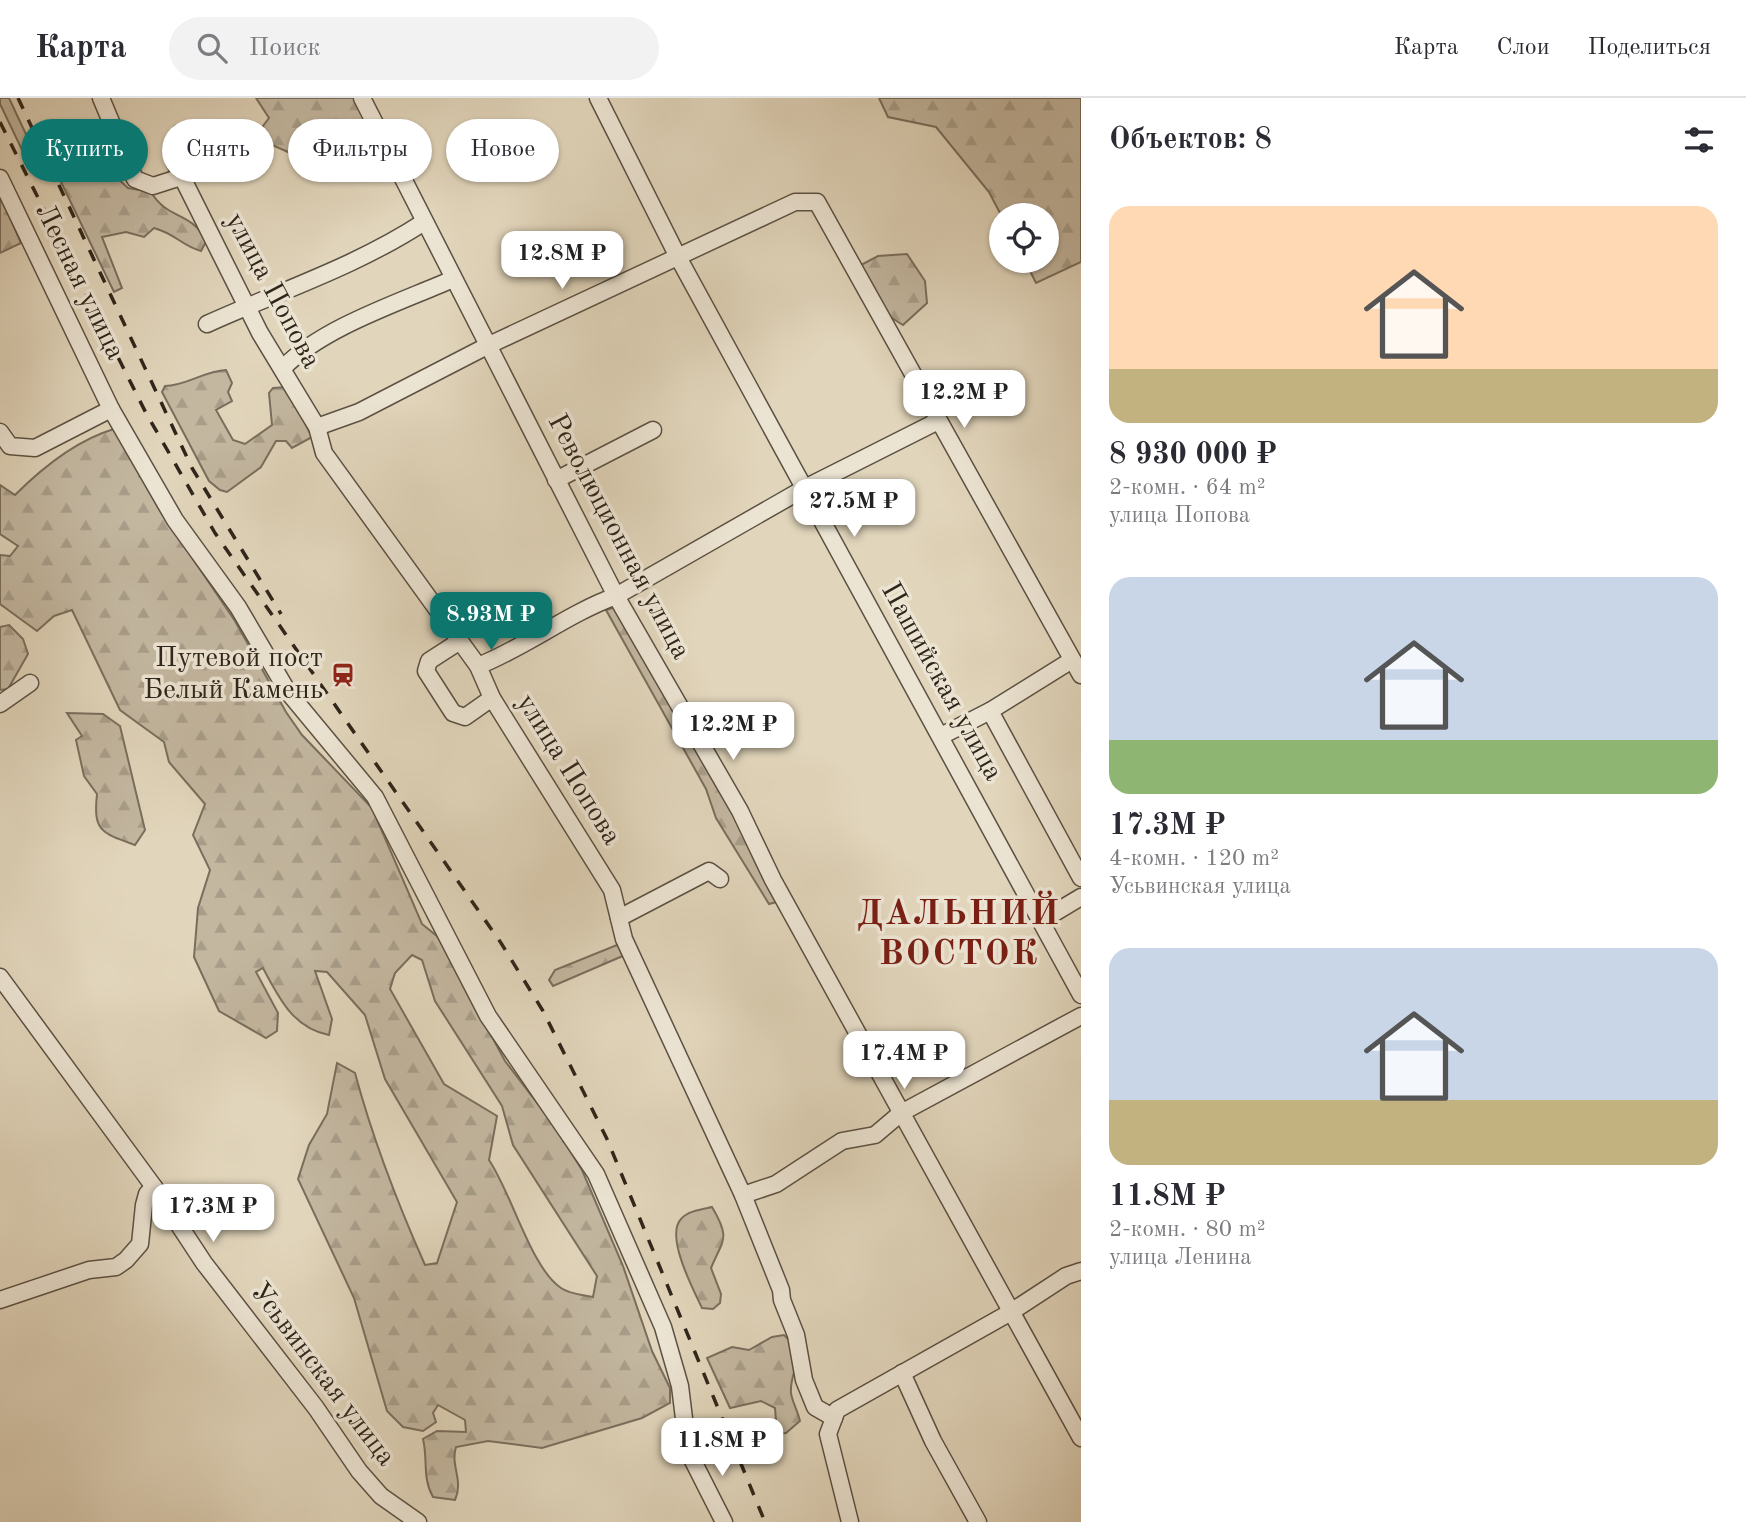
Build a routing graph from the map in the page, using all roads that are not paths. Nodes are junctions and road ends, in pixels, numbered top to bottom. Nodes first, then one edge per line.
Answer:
1 (101, 98) edge
2 (362, 98) edge
3 (597, 98) edge
4 (0, 178) edge
5 (165, 182) edge
6 (184, 182) edge
7 (425, 222) junction
8 (678, 257) junction
9 (453, 279) junction
10 (246, 306) junction
11 (207, 324) dead end
12 (487, 346) junction
13 (283, 368) junction
14 (111, 409) junction
15 (938, 421) junction
16 (317, 427) junction
17 (653, 430) dead end
18 (0, 432) edge
19 (556, 480) junction
20 (806, 488) junction
21 (616, 596) junction
22 (460, 641) junction
23 (1072, 660) junction
24 (478, 666) junction
25 (1081, 675) edge
26 (30, 683) dead end
27 (492, 698) junction
28 (0, 704) edge
29 (989, 711) junction
30 (941, 736) junction
31 (1081, 878) edge
32 (720, 879) dead end
33 (1081, 897) edge
34 (619, 918) junction
35 (1041, 921) junction
36 (0, 976) edge
37 (1081, 995) edge
38 (1081, 1016) edge
39 (901, 1113) junction
40 (154, 1187) junction
41 (743, 1195) junction
42 (1081, 1271) edge
43 (0, 1300) edge
44 (1011, 1312) junction
45 (902, 1373) junction
46 (834, 1418) junction
47 (1081, 1438) edge
48 (418, 1522) edge
49 (724, 1522) edge
50 (850, 1522) edge
51 (978, 1522) edge

1 - 5 street
2 - 7 street, Революционная улица
3 - 8 street, Пашийская улица
4 - 14 street, Лесная улица
6 - 10 street, улица Попова
7 - 9 street, Революционная улица
7 - 10 street
8 - 12 street
8 - 15 street
8 - 20 street, Пашийская улица
9 - 12 street, Революционная улица
9 - 13 street
10 - 11 street
10 - 13 street, улица Попова
12 - 16 street
12 - 19 street, Революционная улица
13 - 16 street, улица Попова
14 - 18 street
14 - 49 street, Лесная улица
15 - 20 street
15 - 23 street
16 - 22 street, улица Попова
17 - 19 street
19 - 21 street, Революционная улица
20 - 21 street
20 - 30 street, Пашийская улица
21 - 24 street
21 - 39 street, Революционная улица
22 - 24 street, улица Попова
22 - 27 street
23 - 25 street
23 - 29 street
24 - 27 street, улица Попова
26 - 28 street
27 - 34 street, улица Попова
29 - 30 street
29 - 31 street
30 - 35 street, Пашийская улица
32 - 34 street
33 - 35 street
34 - 41 street, улица Попова
35 - 37 street, Пашийская улица
36 - 40 street, Усьвинская улица
38 - 39 street
39 - 41 street
39 - 44 street, Революционная улица
40 - 43 street
40 - 48 street, Усьвинская улица
41 - 46 street, улица Попова
42 - 44 street
44 - 45 street
44 - 47 street, Революционная улица
45 - 46 street
45 - 51 street
46 - 50 street

